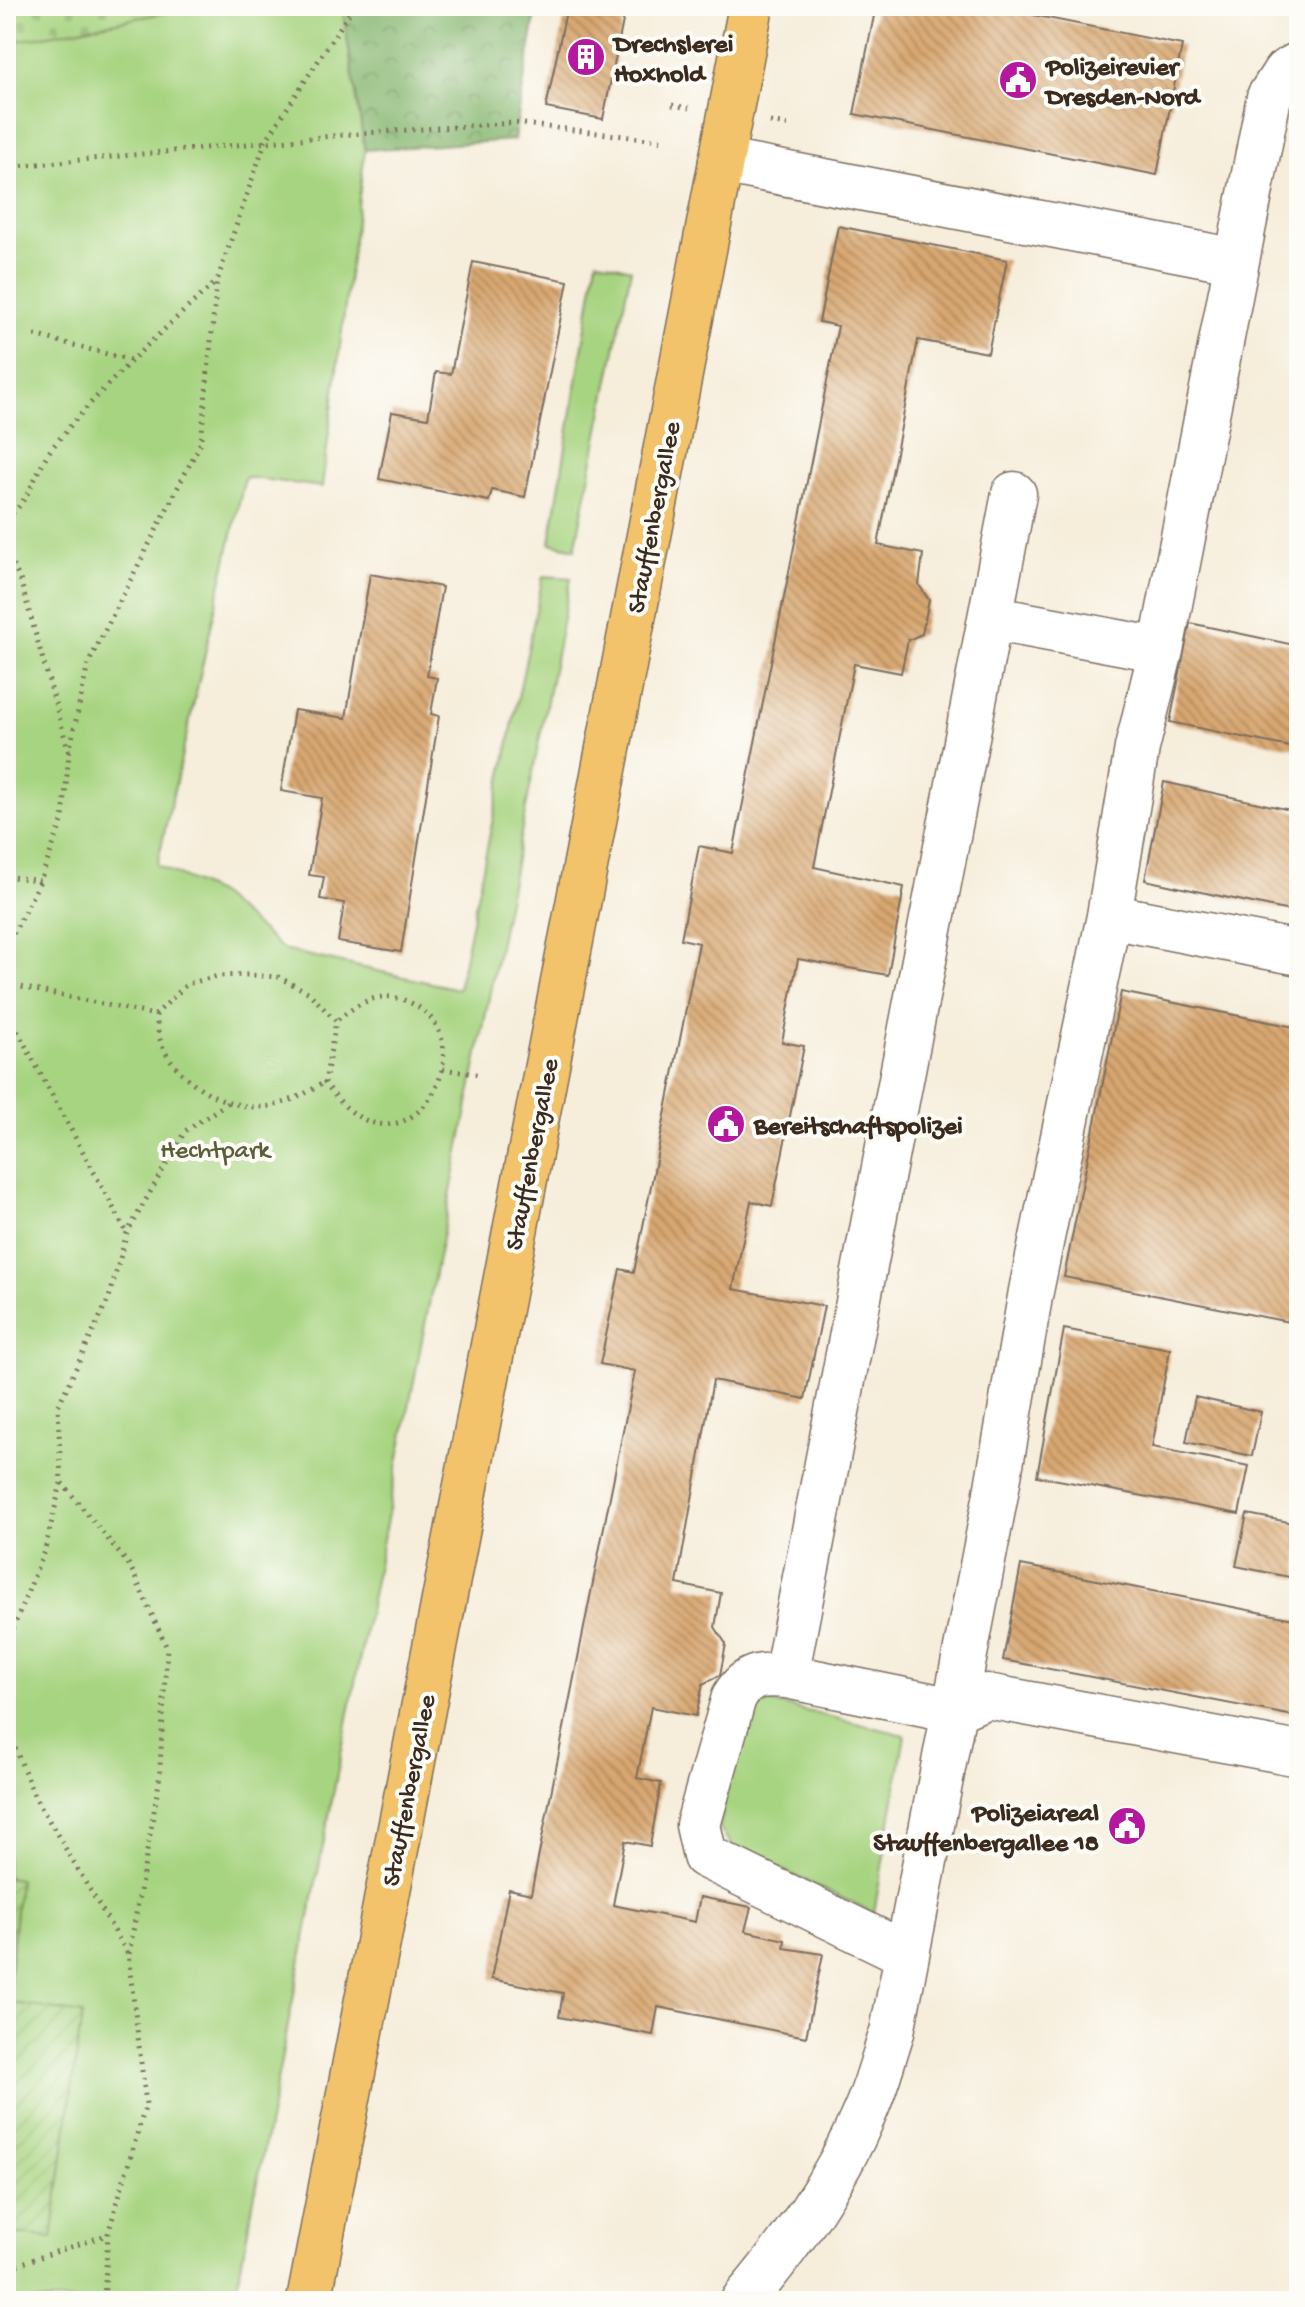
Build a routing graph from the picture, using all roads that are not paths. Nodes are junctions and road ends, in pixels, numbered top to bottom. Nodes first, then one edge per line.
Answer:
1 (751, 6) edge
2 (1299, 64) edge
3 (721, 161) junction
4 (1237, 261) junction
5 (1014, 494) dead end
6 (990, 618) junction
7 (1161, 650) junction
8 (1109, 916) junction
9 (1299, 953) edge
10 (786, 1676) junction
11 (954, 1710) junction
12 (1299, 1754) edge
13 (906, 1954) junction
14 (309, 2301) edge
15 (743, 2301) edge

1 - 3 main road, Stauffenbergallee
2 - 4 lane
3 - 4 lane
3 - 14 main road, Stauffenbergallee
4 - 7 lane
5 - 6 lane
6 - 7 lane
6 - 10 lane
7 - 8 lane
8 - 9 lane
8 - 11 lane
10 - 11 lane
10 - 13 lane
11 - 12 lane
11 - 13 lane
13 - 15 lane

